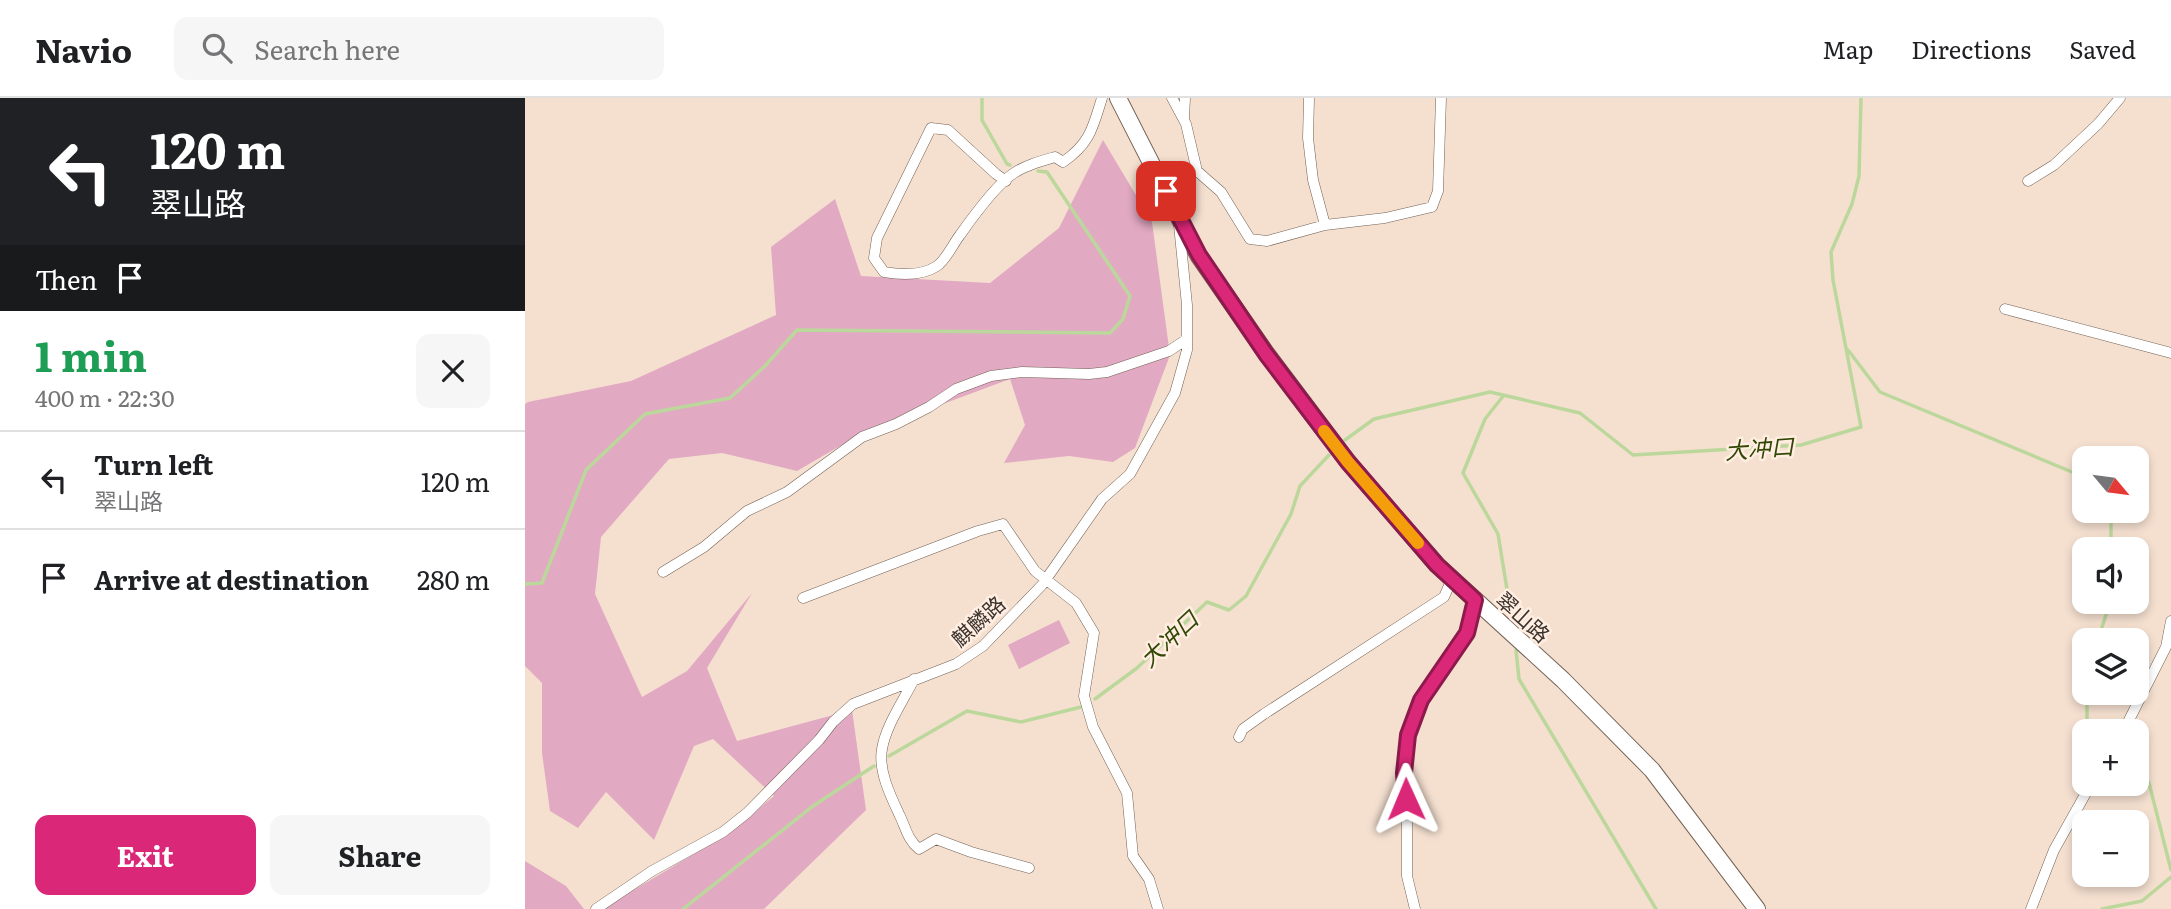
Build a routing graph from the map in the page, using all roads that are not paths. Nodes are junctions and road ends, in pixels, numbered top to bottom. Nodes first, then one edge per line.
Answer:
1 (1102, 98) edge
2 (1118, 98) edge
3 (1172, 98) edge
4 (1185, 98) edge
5 (1309, 98) edge
6 (1441, 98) edge
7 (2120, 98) edge
8 (1184, 119) junction
9 (1006, 181) junction
10 (2028, 181) dead end
11 (1178, 214) junction
12 (1325, 225) junction
13 (2005, 309) dead end
14 (1187, 339) junction
15 (2171, 353) edge
16 (663, 572) dead end
17 (1452, 579) junction
18 (1046, 580) junction
19 (803, 598) dead end
20 (1475, 600) junction
21 (2171, 621) edge
22 (914, 679) junction
23 (2131, 719) edge
24 (1239, 737) dead end
25 (2084, 796) edge
26 (1030, 868) dead end
27 (596, 909) edge
28 (1158, 909) edge
29 (1415, 909) edge
30 (1757, 909) edge
31 (2031, 909) edge

1 - 9 street
2 - 11 main road, 翠山路
3 - 8 street
4 - 8 street
5 - 12 street
6 - 12 street
7 - 10 street
8 - 12 street
9 - 9 street
11 - 14 street, 麒麟路
11 - 17 main road, 翠山路
13 - 15 street
14 - 16 street
14 - 18 street, 麒麟路
17 - 20 main road, 翠山路
17 - 24 street
18 - 19 street
18 - 22 street, 麒麟路
18 - 28 street
20 - 29 street
20 - 30 main road, 翠山路
21 - 23 street
22 - 26 street
22 - 27 street, 麒麟路
25 - 31 street

